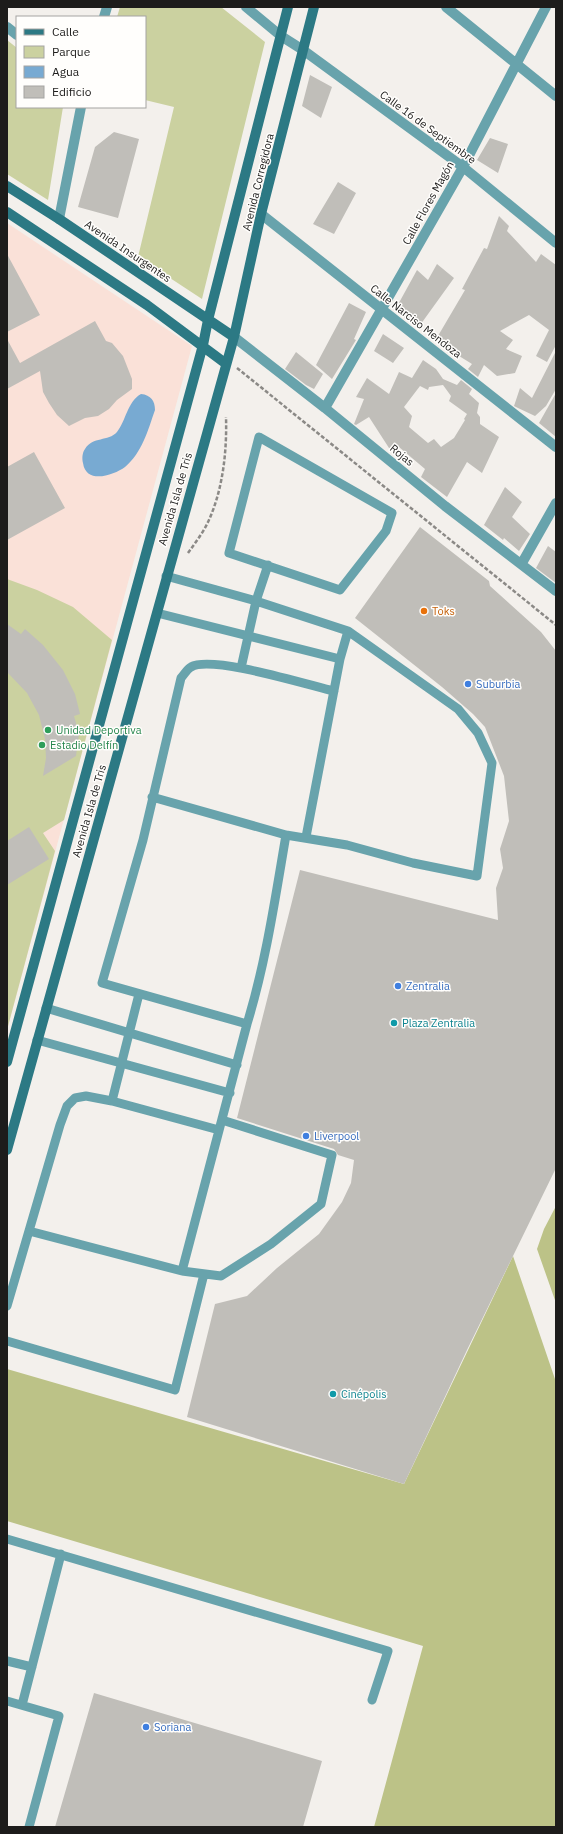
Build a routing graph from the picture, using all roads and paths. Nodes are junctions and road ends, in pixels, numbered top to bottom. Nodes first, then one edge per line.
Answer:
1 (246, 7) edge
2 (288, 7) edge
3 (314, 7) edge
4 (446, 7) edge
5 (546, 7) edge
6 (7, 27) edge
7 (16, 34) edge
8 (280, 36) junction
9 (303, 50) junction
10 (516, 63) junction
11 (556, 96) edge
12 (81, 108) edge
13 (463, 167) junction
14 (7, 186) edge
15 (7, 212) edge
16 (262, 214) junction
17 (59, 219) junction
18 (556, 243) edge
19 (382, 310) junction
20 (208, 320) junction
21 (234, 337) junction
22 (203, 345) junction
23 (225, 363) junction
24 (233, 374) dead end
25 (325, 408) junction
26 (225, 411) dead end
27 (556, 447) edge
28 (556, 503) edge
29 (186, 555) dead end
30 (522, 563) junction
31 (268, 564) junction
32 (166, 576) junction
33 (556, 591) edge
34 (256, 601) junction
35 (157, 613) junction
36 (556, 625) edge
37 (348, 631) junction
38 (248, 637) junction
39 (340, 659) junction
40 (242, 668) junction
41 (334, 691) junction
42 (152, 797) junction
43 (286, 835) junction
44 (306, 837) junction
45 (139, 994) junction
46 (46, 1008) junction
47 (247, 1024) junction
48 (130, 1033) junction
49 (37, 1040) junction
50 (7, 1062) edge
51 (122, 1063) junction
52 (237, 1065) junction
53 (230, 1093) junction
54 (112, 1101) junction
55 (222, 1120) junction
56 (219, 1130) junction
57 (7, 1150) edge
58 (29, 1231) junction
59 (182, 1271) junction
60 (204, 1274) junction
61 (7, 1306) edge
62 (7, 1341) edge
63 (7, 1539) edge
64 (61, 1554) junction
65 (7, 1661) edge
66 (32, 1667) junction
67 (372, 1700) dead end
68 (7, 1701) edge
69 (22, 1705) junction
70 (29, 1827) edge

1 - 8 street, Calle 16 de Septiembre
2 - 8 main road, Avenida Corregidora
3 - 9 main road, Avenida Corregidora
4 - 10 street
5 - 10 street, Calle Flores Magón
6 - 7 street
8 - 9 street, Calle 16 de Septiembre
8 - 20 main road, Avenida Corregidora
9 - 13 street, Calle 16 de Septiembre
9 - 16 main road, Avenida Corregidora
10 - 11 street
10 - 13 street, Calle Flores Magón
12 - 17 street
13 - 18 street, Calle 16 de Septiembre
13 - 19 street, Calle Flores Magón
14 - 17 main road, Avenida Insurgentes
15 - 22 main road
16 - 19 street, Calle Narciso Mendoza
16 - 21 main road, Avenida Corregidora
17 - 20 main road, Avenida Insurgentes
19 - 25 street, Calle Flores Magón
19 - 27 street, Calle Narciso Mendoza
20 - 21 main road, Avenida Insurgentes
20 - 22 main road, Avenida Corregidora
21 - 23 main road, Avenida Corregidora
21 - 25 street, Rojas
22 - 23 main road
22 - 50 main road, Avenida Isla de Tris
23 - 32 main road, Avenida Isla de Tris
24 - 36 path
25 - 30 street, Rojas
26 - 29 path
28 - 30 street
30 - 33 street, Rojas
31 - 31 lane
31 - 34 lane
32 - 34 lane
32 - 35 main road, Avenida Isla de Tris
34 - 37 lane
34 - 38 lane
35 - 38 lane
35 - 46 main road, Avenida Isla de Tris
37 - 39 lane
37 - 44 lane
38 - 39 lane
38 - 40 lane
39 - 41 lane
40 - 41 lane
40 - 42 lane
41 - 44 lane
42 - 43 lane
42 - 45 lane
43 - 44 lane
43 - 47 lane
45 - 47 lane
45 - 48 lane
46 - 48 lane
46 - 49 main road, Avenida Isla de Tris
47 - 52 lane
48 - 51 lane
48 - 52 lane
49 - 51 lane
49 - 57 main road, Avenida Isla de Tris
51 - 53 lane
51 - 54 lane
52 - 53 lane
53 - 55 lane
54 - 56 lane
54 - 58 lane
55 - 56 lane
55 - 60 lane
56 - 59 lane
58 - 59 lane
58 - 61 lane
59 - 60 lane
60 - 62 lane
63 - 64 lane
64 - 66 lane
64 - 67 lane
65 - 66 lane
66 - 69 lane
68 - 69 lane
69 - 70 lane

